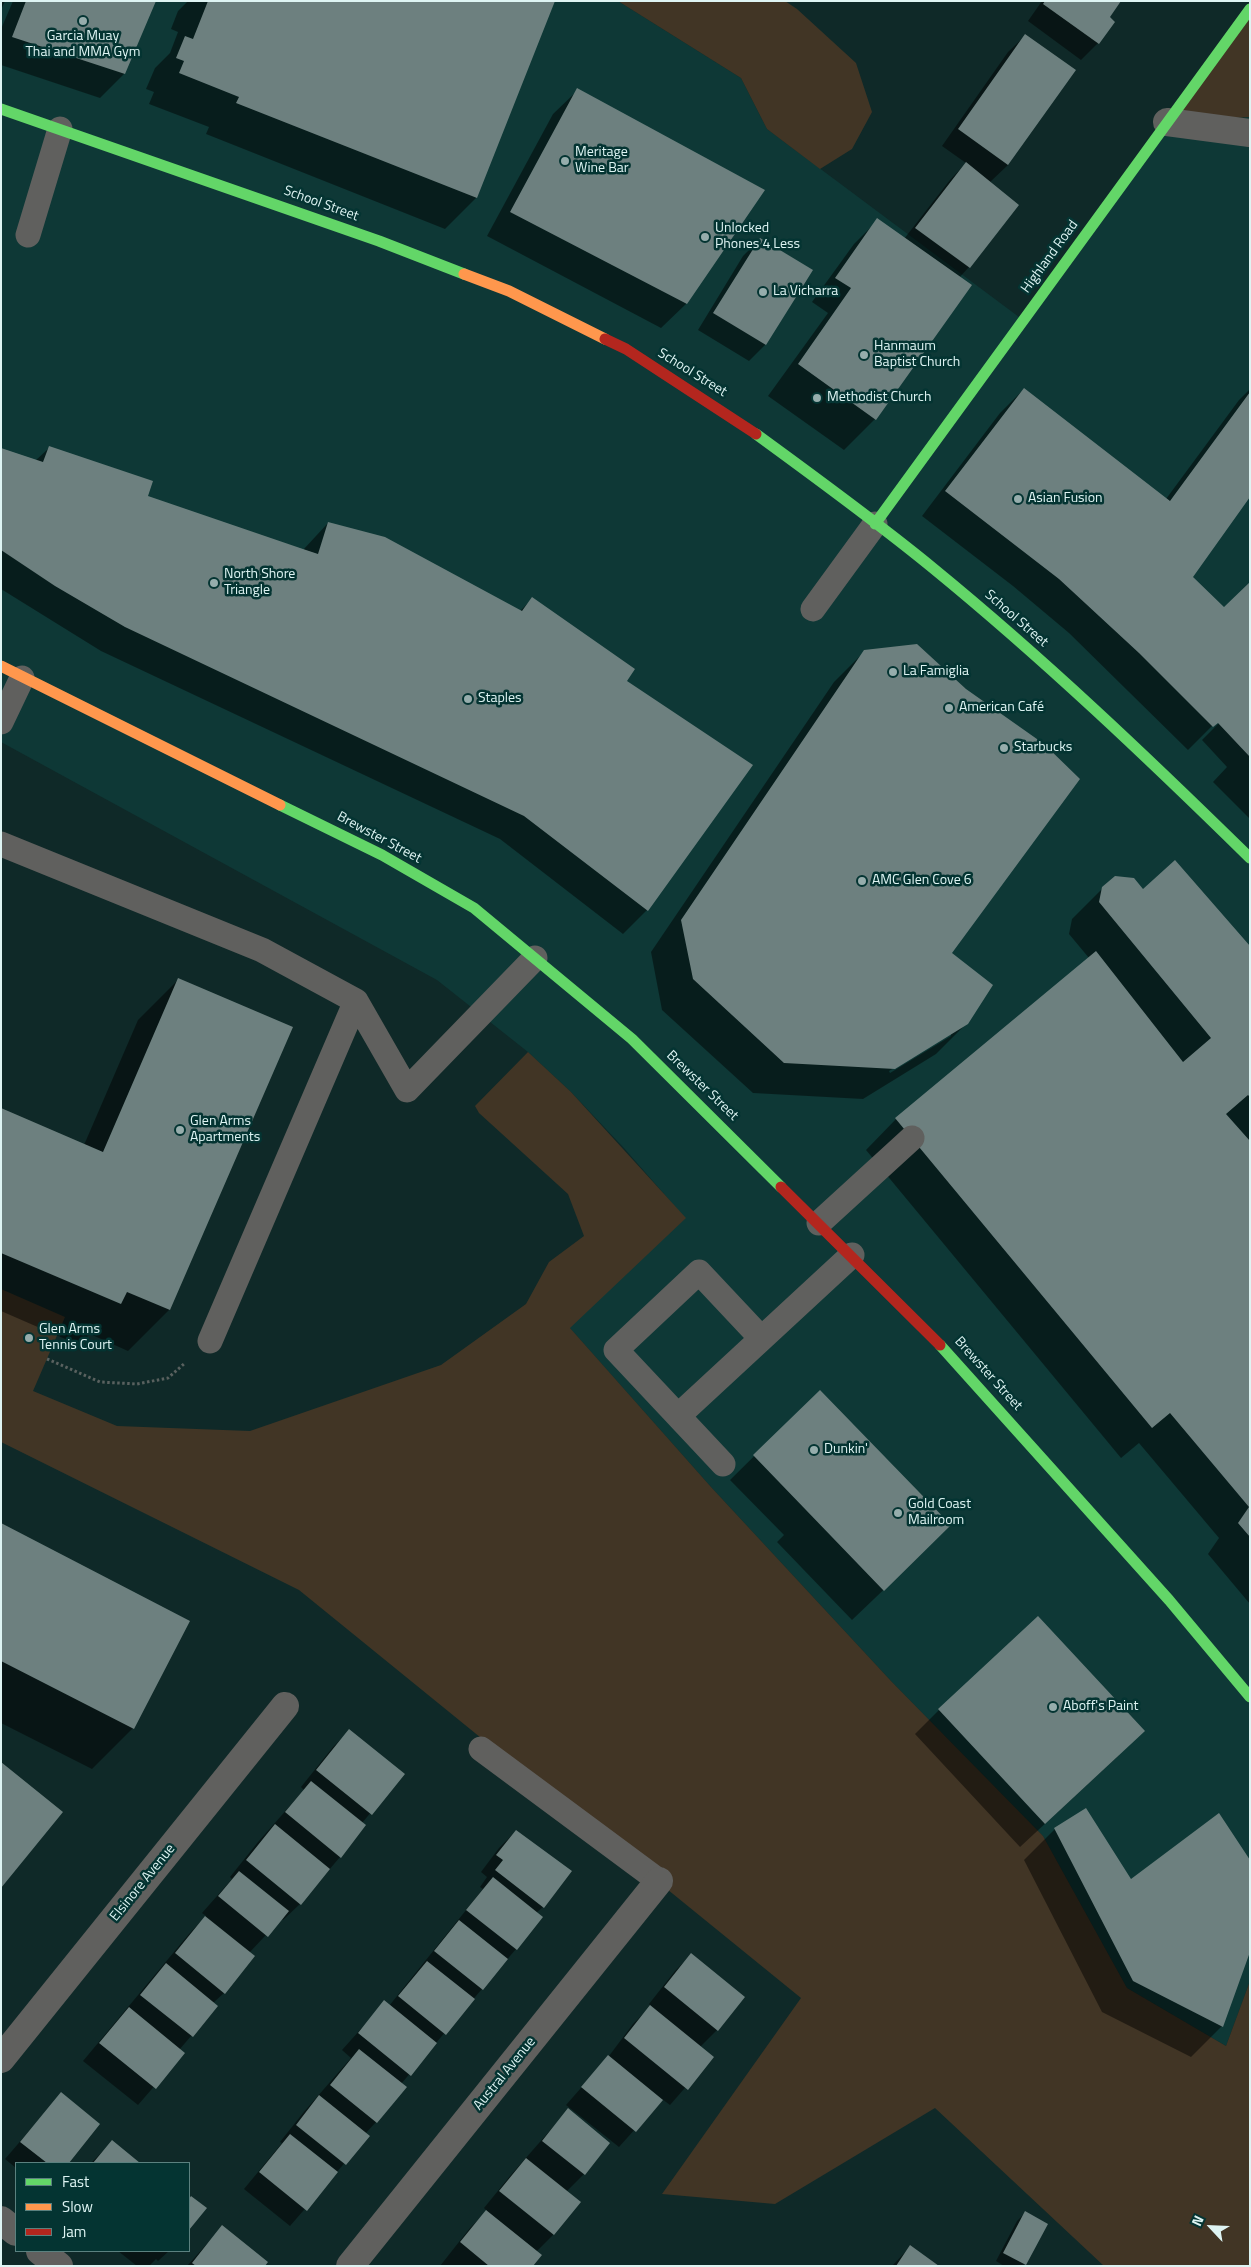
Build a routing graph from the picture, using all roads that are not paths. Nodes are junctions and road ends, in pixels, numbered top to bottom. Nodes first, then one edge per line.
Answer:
1 (1250, 9) edge
2 (1, 109) edge
3 (1167, 122) junction
4 (60, 129) junction
5 (1250, 133) edge
6 (28, 234) dead end
7 (875, 524) junction
8 (813, 610) dead end
9 (12, 672) edge
10 (1, 722) edge
11 (1, 844) edge
12 (1250, 858) edge
13 (535, 958) junction
14 (356, 1001) junction
15 (912, 1138) dead end
16 (819, 1223) junction
17 (852, 1255) junction
18 (761, 1338) junction
19 (210, 1342) road end
20 (678, 1416) junction
21 (723, 1464) dead end
22 (1250, 1697) edge
23 (285, 1706) dead end
24 (481, 1749) dead end
25 (660, 1882) joint
26 (1, 2059) edge
27 (1, 2220) edge
28 (15, 2231) edge
29 (41, 2252) edge
30 (59, 2266) edge
31 (350, 2266) edge

1 - 3 street, Highland Road
2 - 4 street, School Street
3 - 5 street
3 - 7 street, Highland Road
4 - 6 lane
4 - 7 street, School Street
7 - 8 lane
7 - 12 street, School Street
9 - 10 lane
9 - 13 street, Brewster Street
11 - 14 lane
13 - 14 lane
13 - 16 street, Brewster Street
14 - 19 lane
15 - 16 lane
16 - 17 street, Brewster Street
17 - 18 lane
17 - 22 street, Brewster Street
18 - 20 lane
18 - 20 lane
20 - 21 lane
23 - 26 street, Elsinore Avenue
24 - 25 lane
25 - 31 street, Austral Avenue
27 - 28 street
29 - 30 street

